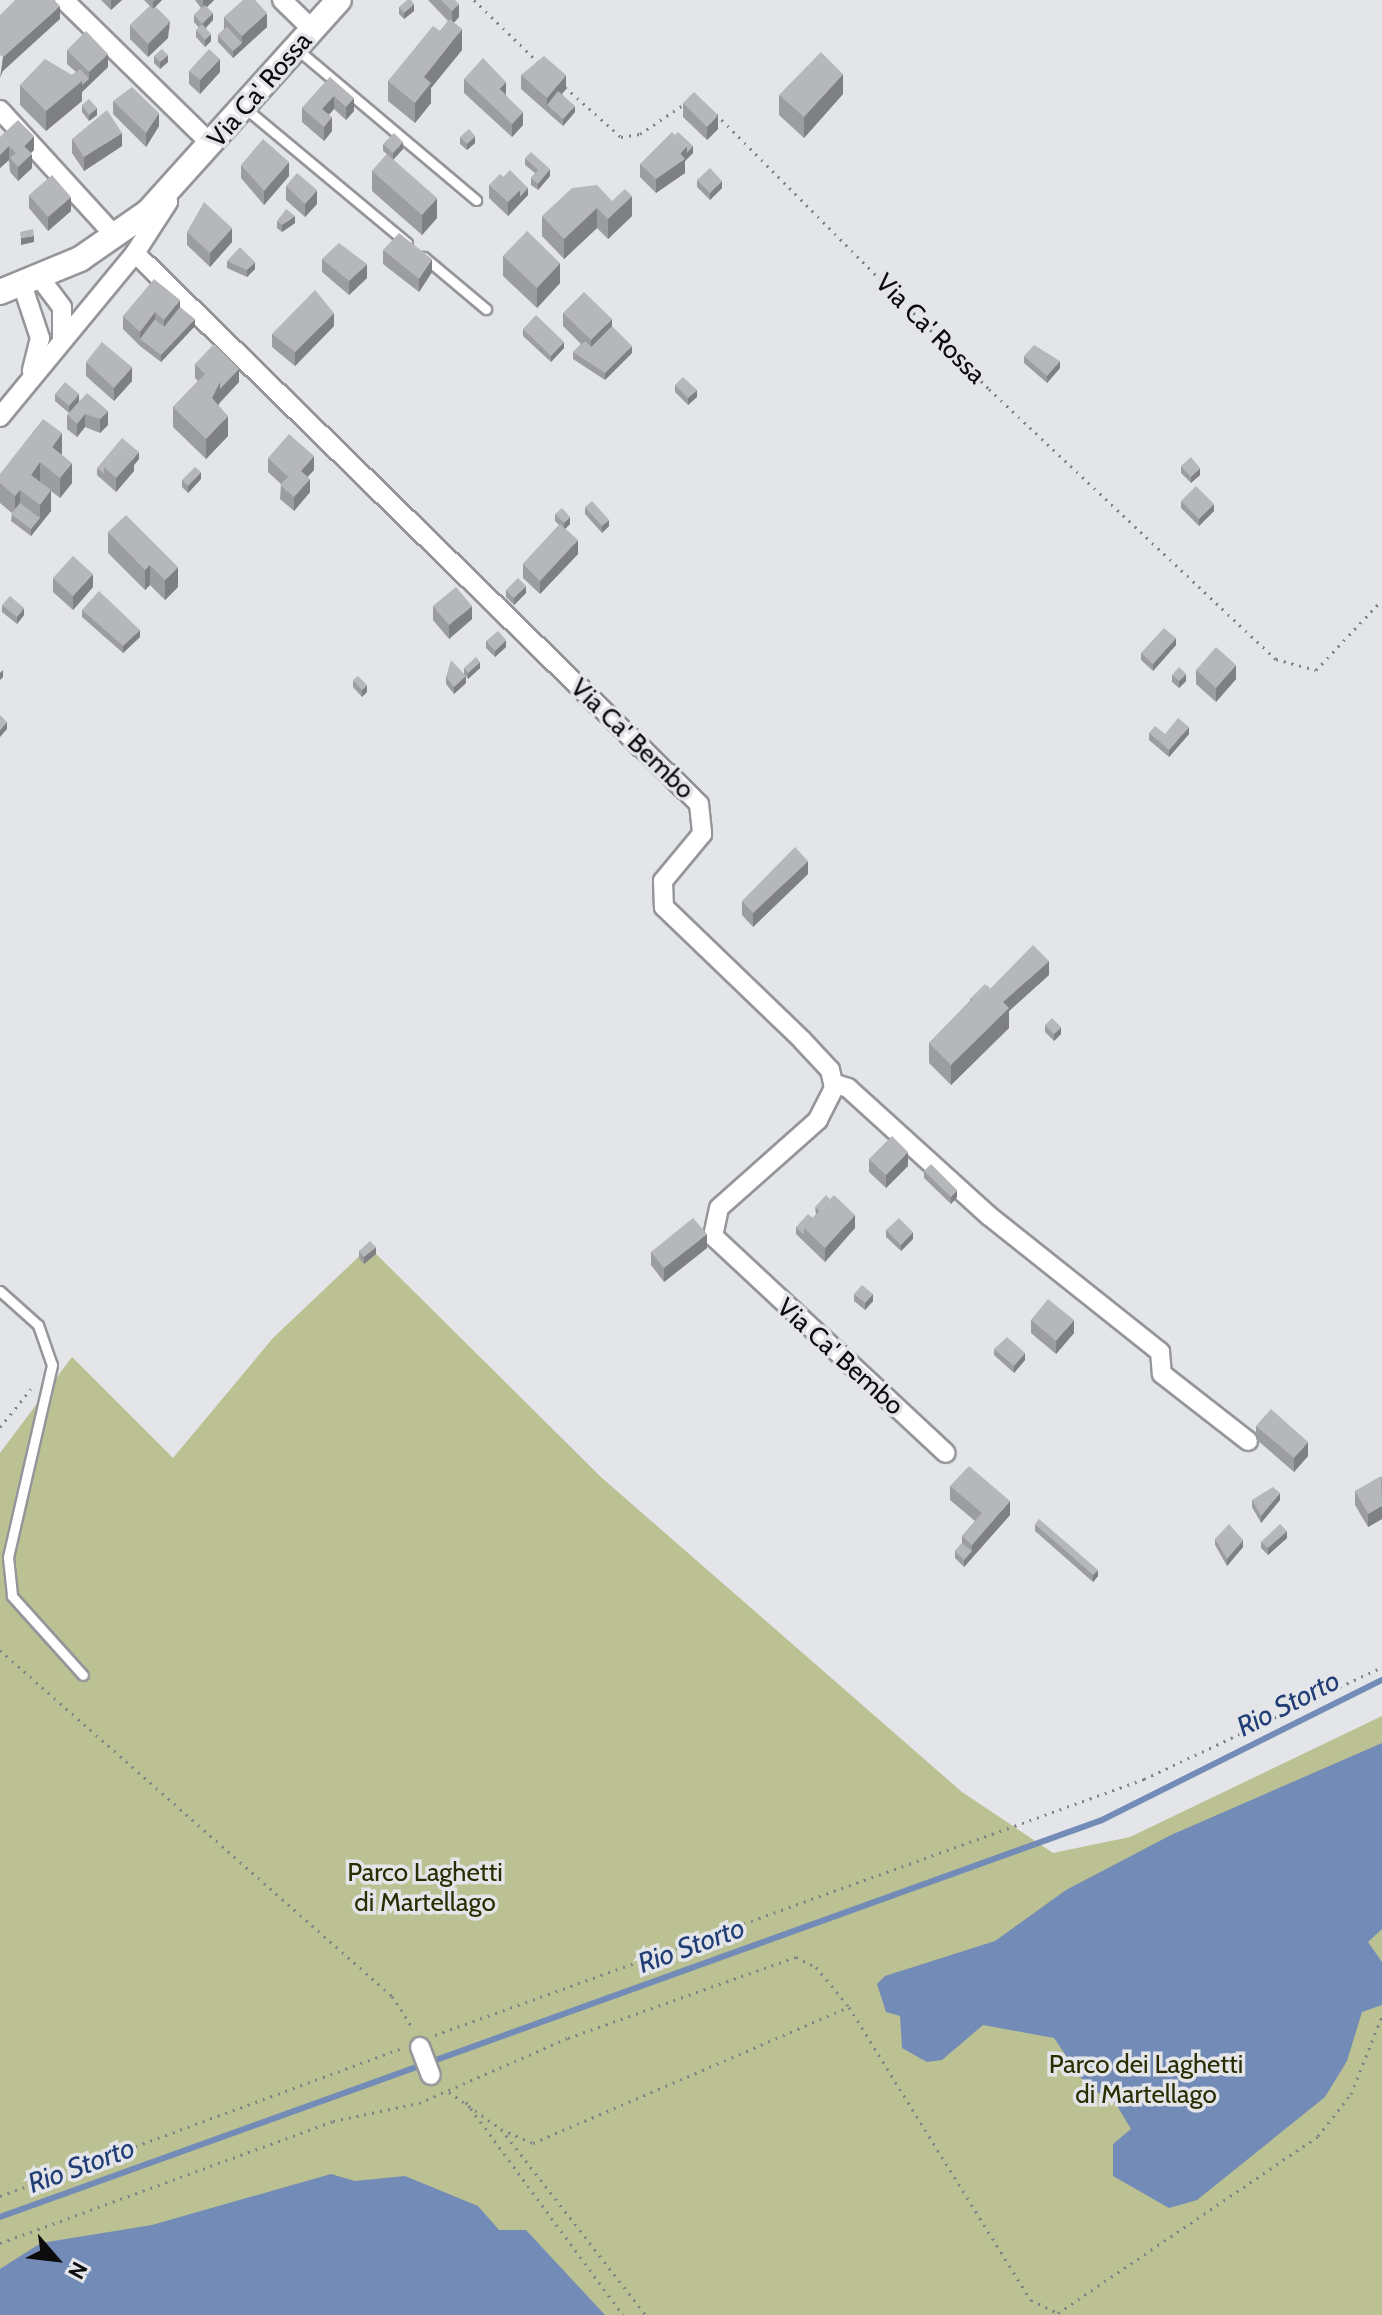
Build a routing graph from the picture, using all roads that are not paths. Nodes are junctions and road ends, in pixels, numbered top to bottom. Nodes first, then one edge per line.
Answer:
1 (64, 0) edge
2 (282, 0) edge
3 (339, 0) edge
4 (305, 39) junction
5 (245, 108) junction
6 (0, 110) edge
7 (212, 145) junction
8 (182, 180) junction
9 (476, 200) dead end
10 (116, 237) junction
11 (135, 253) junction
12 (21, 285) edge
13 (486, 309) dead end
14 (62, 341) junction
15 (31, 374) junction
16 (0, 417) edge
17 (833, 1083) junction
18 (0, 1291) edge
19 (1248, 1441) dead end
20 (946, 1453) dead end
21 (83, 1675) dead end
22 (419, 2045) road end
23 (431, 2075) dead end

1 - 7 street
2 - 4 street
3 - 4 street, Via Ca' Rossa
4 - 5 street, Via Ca' Rossa
4 - 9 lane
5 - 7 street, Via Ca' Rossa
5 - 13 lane
6 - 10 street
7 - 8 street, Via Ca' Rossa
8 - 10 street, Via Ca' Rossa
8 - 11 street
10 - 12 street, Via Ca' Rossa
11 - 14 street
11 - 17 street, Via Ca' Bembo
12 - 14 street
12 - 15 street
14 - 15 street
15 - 16 street
17 - 19 street
17 - 20 street, Via Ca' Bembo
18 - 21 lane
22 - 23 street

